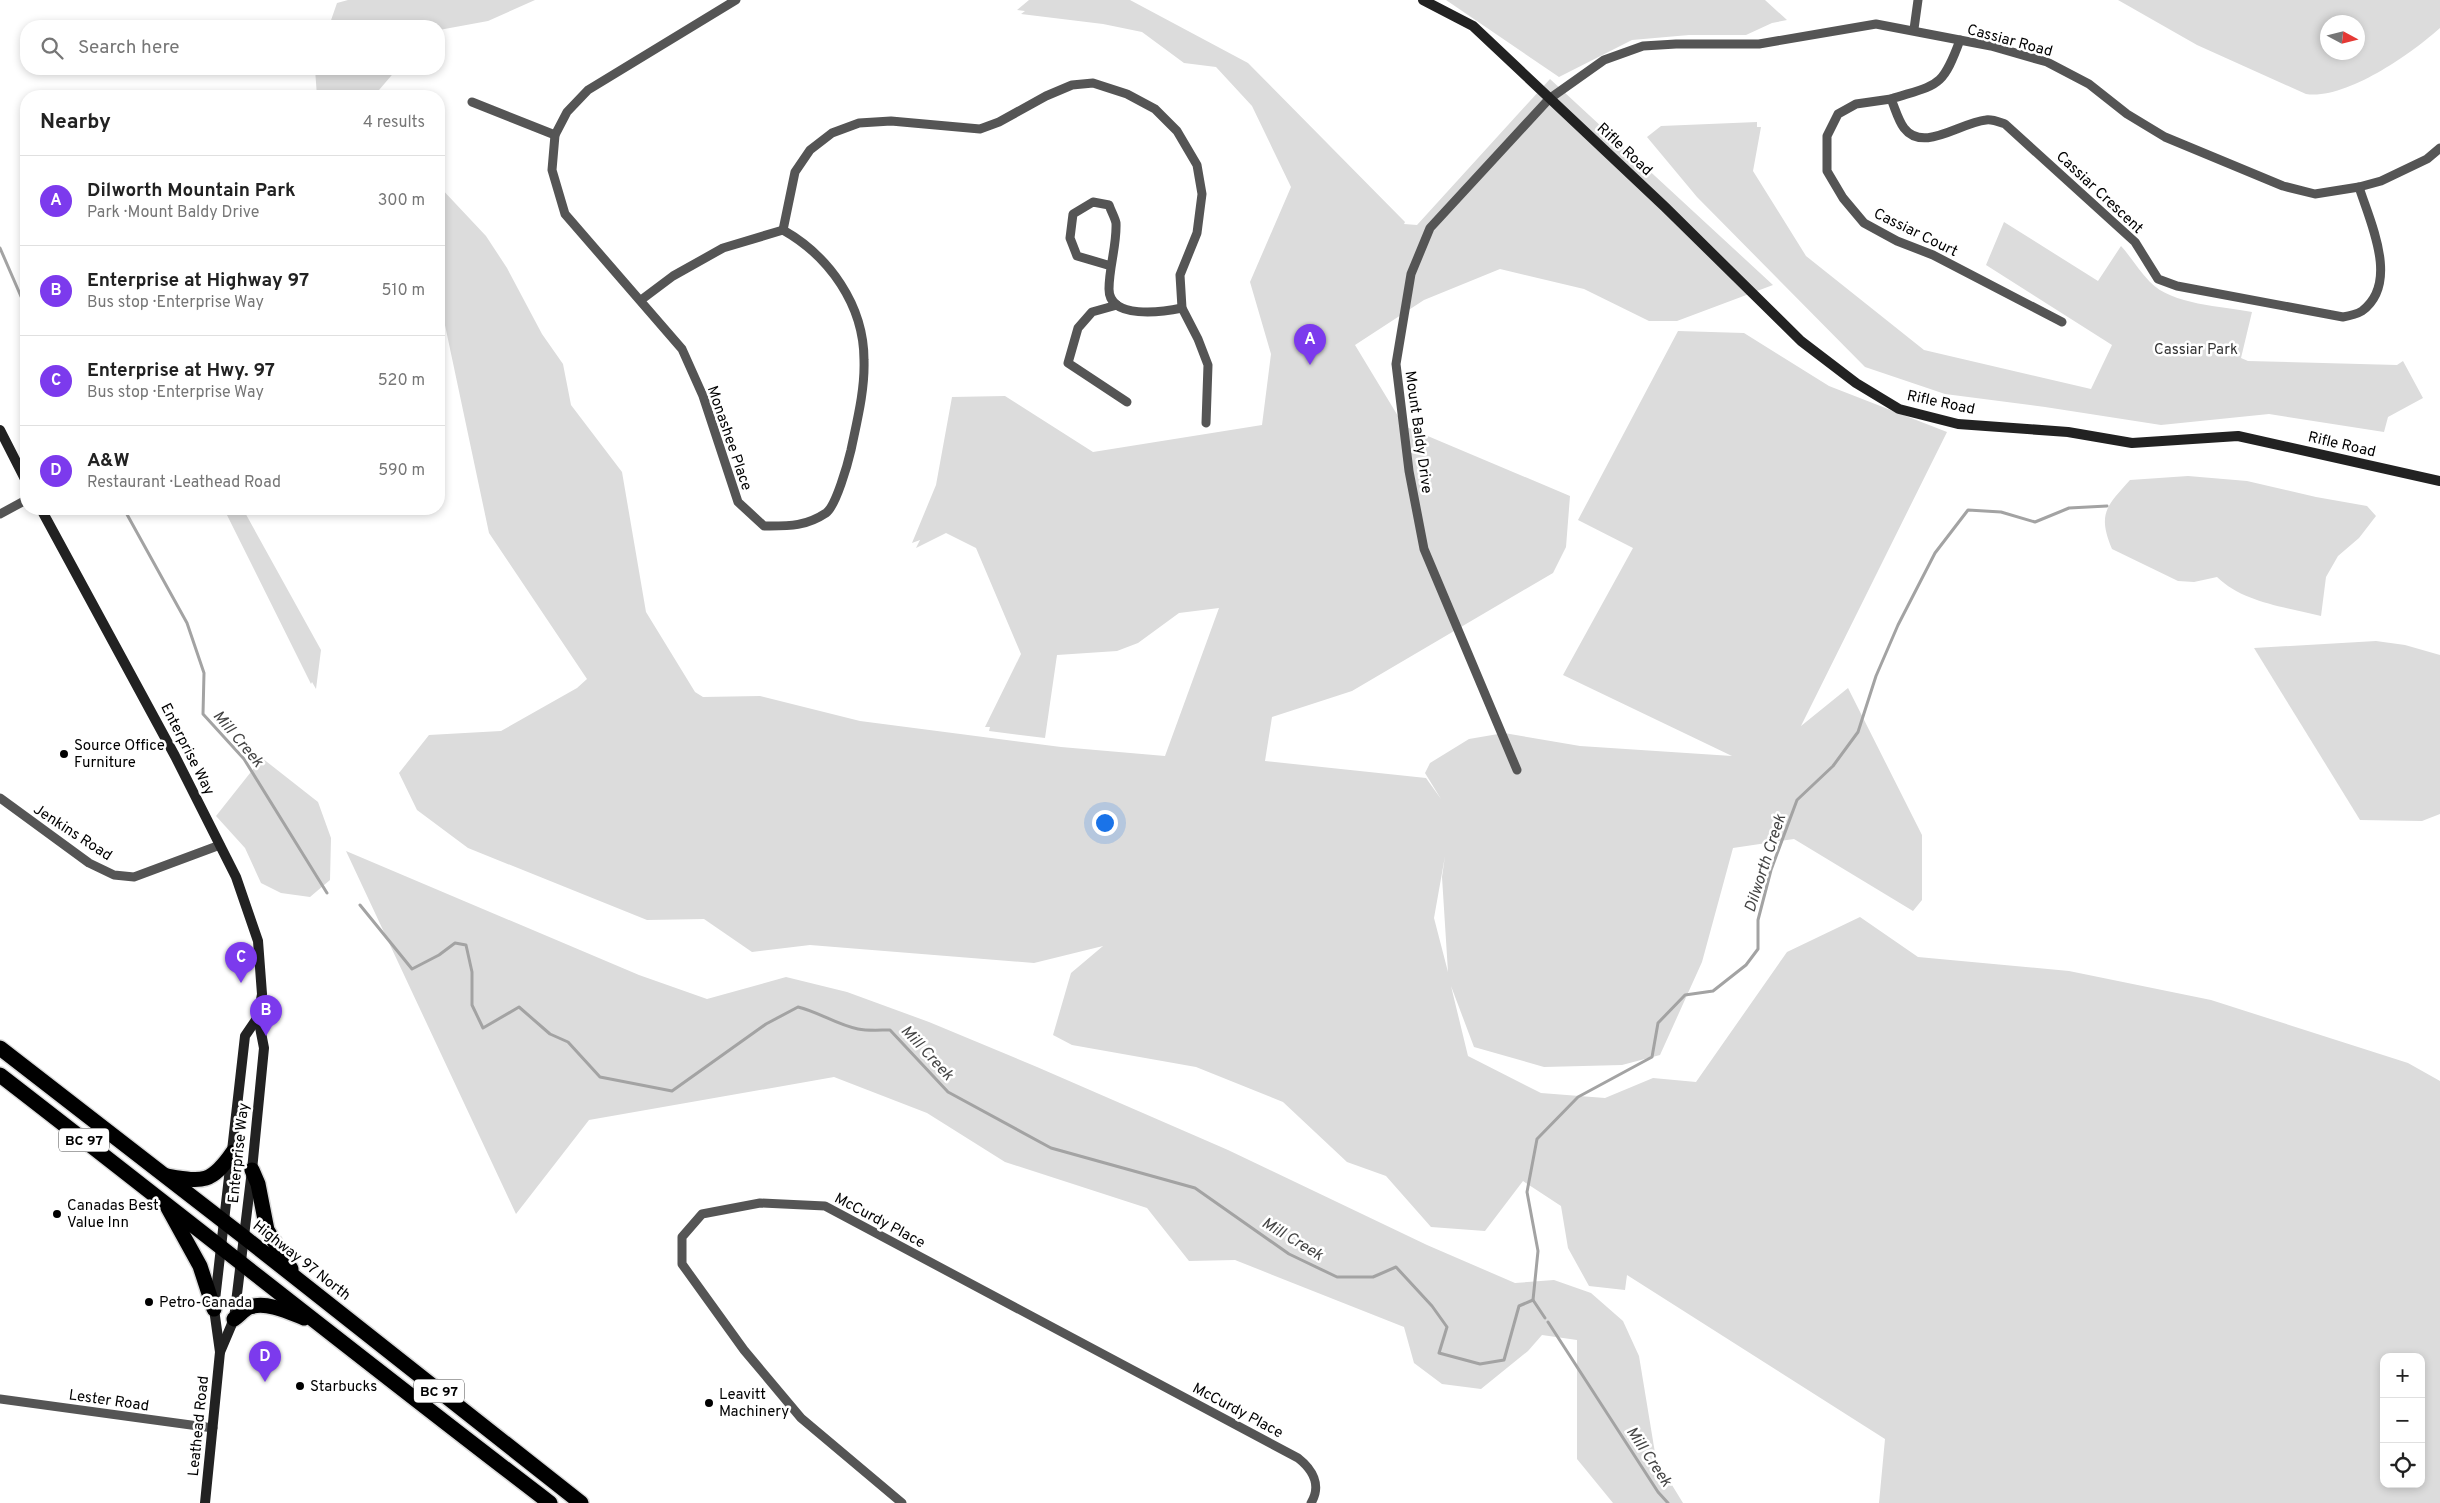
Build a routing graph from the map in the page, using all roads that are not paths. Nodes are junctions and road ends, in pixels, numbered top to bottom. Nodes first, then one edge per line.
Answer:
1 (736, 0) edge
2 (1423, 0) edge
3 (1918, 0) edge
4 (1914, 29) junction
5 (1960, 40) junction
6 (1549, 99) junction
7 (1891, 99) junction
8 (472, 102) dead end
9 (555, 135) junction
10 (2440, 148) edge
11 (2359, 187) junction
12 (783, 230) junction
13 (1111, 266) junction
14 (641, 300) junction
15 (1118, 306) junction
16 (1182, 308) junction
17 (2062, 322) dead end
18 (1127, 402) dead end
19 (1206, 423) dead end
20 (0, 430) edge
21 (20, 469) edge
22 (2440, 481) edge
23 (20, 503) edge
24 (0, 514) edge
25 (44, 515) edge
26 (1517, 770) dead end
27 (0, 798) edge
28 (220, 845) junction
29 (258, 1018) junction
30 (0, 1048) edge
31 (0, 1075) edge
32 (233, 1152) junction
33 (252, 1170) junction
34 (165, 1176) junction
35 (167, 1204) junction
36 (225, 1222) junction
37 (244, 1237) junction
38 (221, 1247) junction
39 (240, 1262) junction
40 (297, 1278) junction
41 (214, 1309) junction
42 (234, 1319) junction
43 (315, 1322) junction
44 (220, 1352) junction
45 (0, 1399) edge
46 (214, 1428) junction
47 (205, 1503) edge
48 (550, 1503) edge
49 (581, 1503) edge
50 (902, 1503) edge
51 (1311, 1503) edge

1 - 9 street, Monashee Place
2 - 6 street, Rifle Road
3 - 4 street
4 - 5 street, Cassiar Road
4 - 6 street, Cassiar Road
5 - 7 street
5 - 11 street, Cassiar Road
6 - 22 street, Rifle Road
6 - 26 street, Mount Baldy Drive
7 - 11 street, Cassiar Crescent
7 - 17 street, Cassiar Court
8 - 9 street
9 - 14 street, Monashee Place
10 - 11 street, Cassiar Road
12 - 14 street
12 - 14 street, Monashee Place
12 - 16 street
13 - 13 street
13 - 15 street
15 - 16 street
15 - 18 street
16 - 19 street
20 - 21 street
23 - 24 street
25 - 28 street, Enterprise Way
27 - 28 street, Jenkins Road
28 - 29 street, Enterprise Way
29 - 32 street, Enterprise Way
29 - 33 street, Enterprise Way
30 - 34 highway, Highway 97 North / BC 97
31 - 35 highway, BC 97
32 - 34 highway
32 - 36 street, Enterprise Way
33 - 37 street, Enterprise Way
33 - 40 highway
34 - 36 highway, Highway 97 North / BC 97
35 - 38 highway, BC 97
35 - 41 highway
36 - 37 highway, Highway 97 North / BC 97
36 - 38 street, Leathead Road
37 - 39 street, Enterprise Way
37 - 40 highway, Highway 97 North / BC 97
38 - 39 highway, BC 97
38 - 41 street, Leathead Road
39 - 42 street, Leathead Road
39 - 43 highway, BC 97
40 - 49 highway, Highway 97 North / BC 97
41 - 44 street, Leathead Road
42 - 43 highway
42 - 44 street, Leathead Road
43 - 48 highway, BC 97
44 - 46 street, Leathead Road
45 - 46 street, Lester Road
46 - 47 street, Leathead Road
50 - 51 street, McCurdy Place

